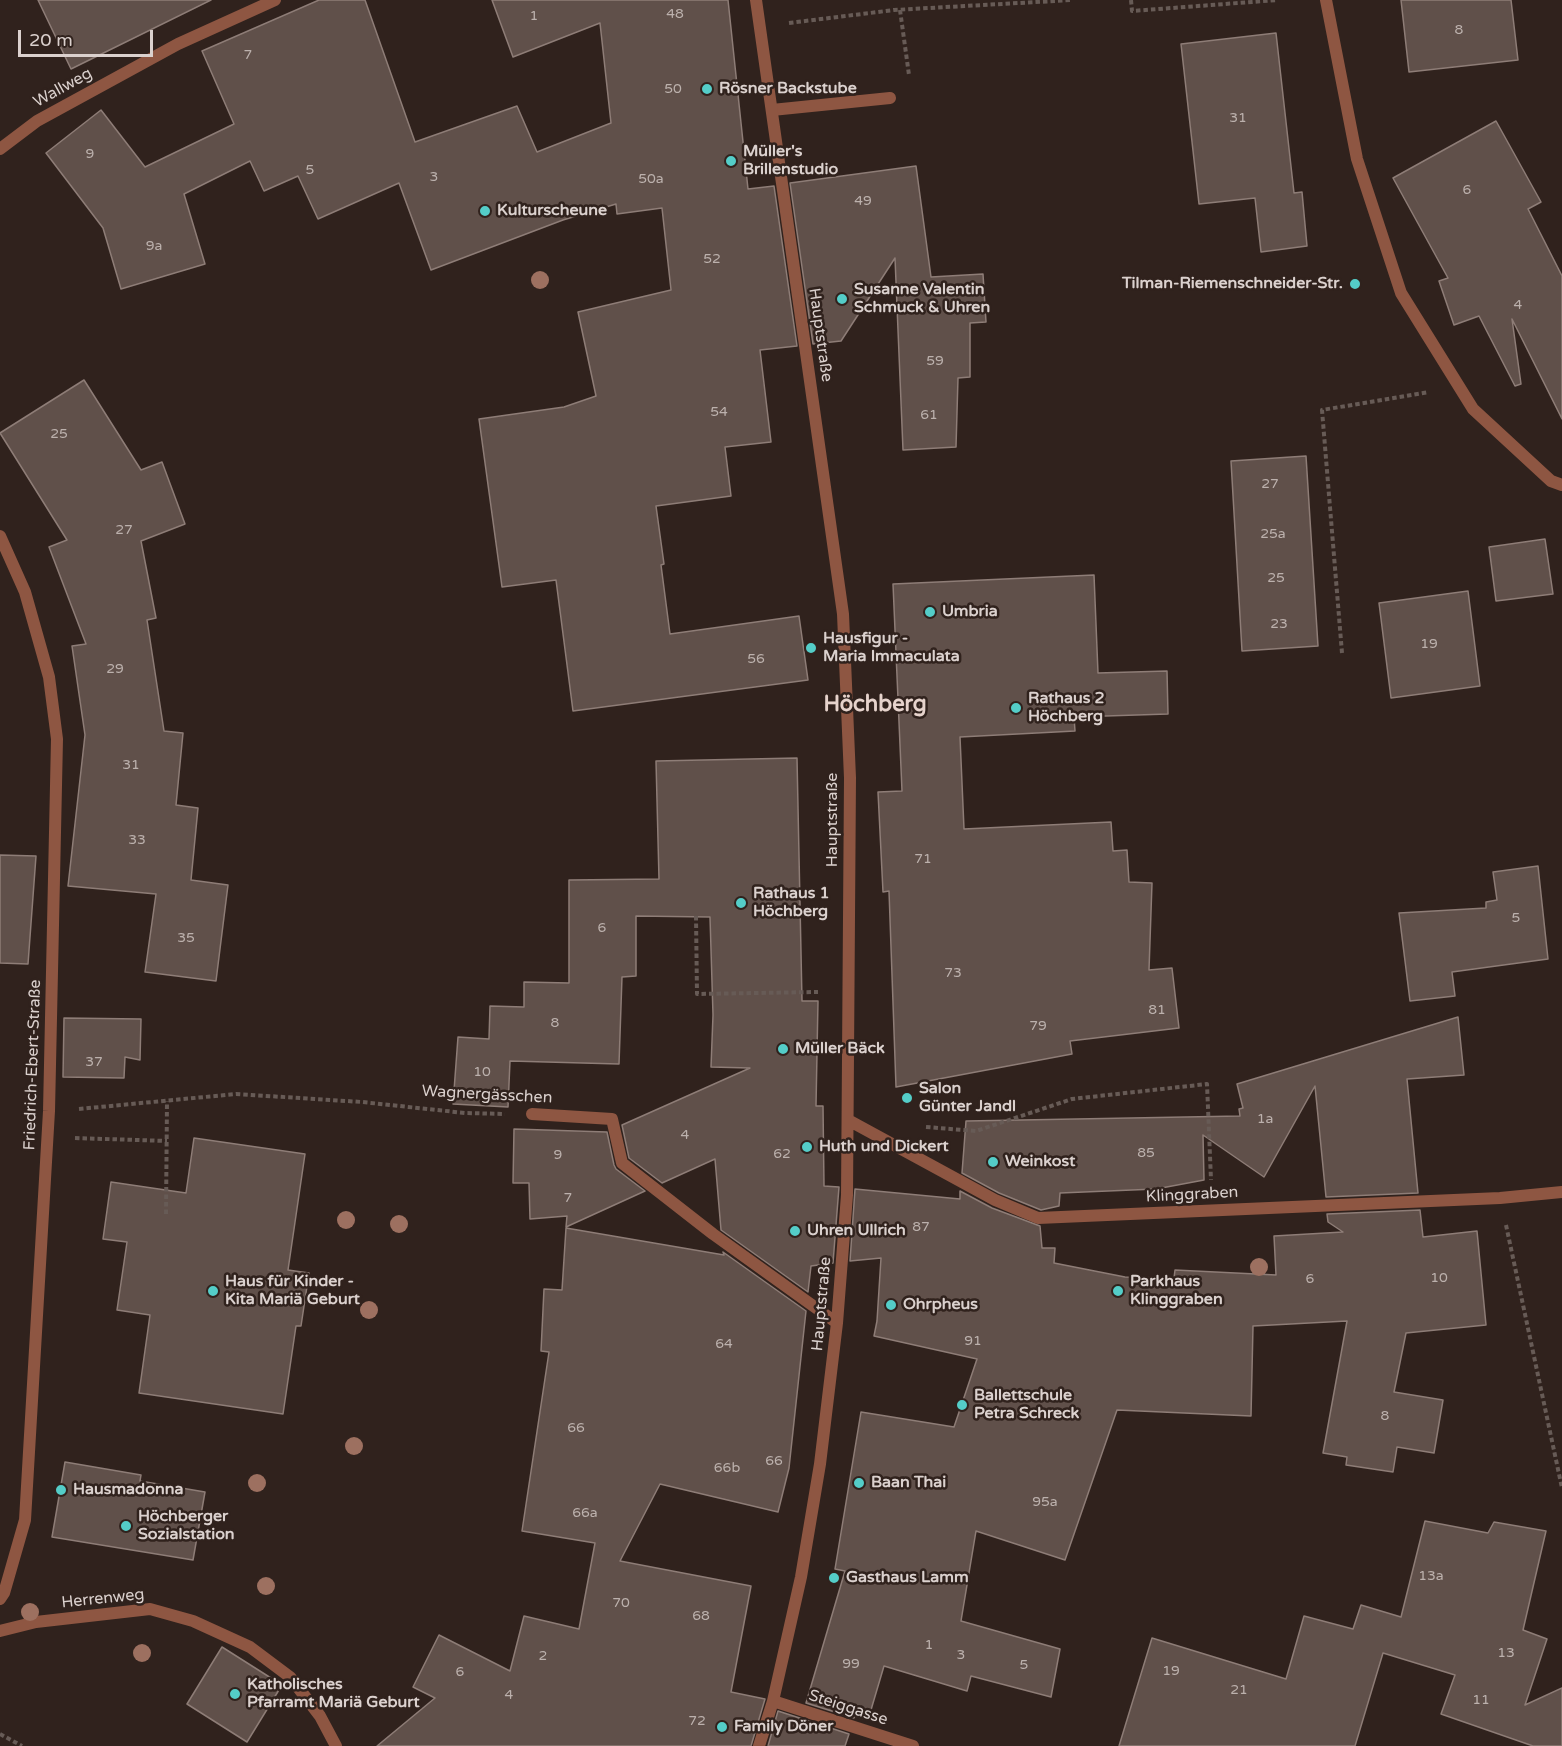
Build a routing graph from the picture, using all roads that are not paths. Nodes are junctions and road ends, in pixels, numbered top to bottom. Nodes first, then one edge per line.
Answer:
1 (274, 0) edge
2 (756, 0) edge
3 (1326, 0) edge
4 (890, 98) dead end
5 (772, 110) junction
6 (0, 149) edge
7 (1562, 485) edge
8 (0, 536) edge
9 (532, 1114) road end
10 (848, 1120) junction
11 (1562, 1192) edge
12 (837, 1323) junction
13 (0, 1599) edge
14 (0, 1631) edge
15 (773, 1701) junction
16 (336, 1746) edge
17 (759, 1746) edge
18 (913, 1746) edge

1 - 6 street, Wallweg
2 - 5 street, Hauptstraße
3 - 7 street
4 - 5 street
5 - 10 street, Hauptstraße
8 - 13 street, Friedrich-Ebert-Straße
9 - 12 street, Wagnergässchen
10 - 11 street, Klinggraben
10 - 12 street, Hauptstraße
12 - 15 street, Hauptstraße
14 - 16 street, Herrenweg
15 - 17 street, Hauptstraße
15 - 18 street, Steiggasse

